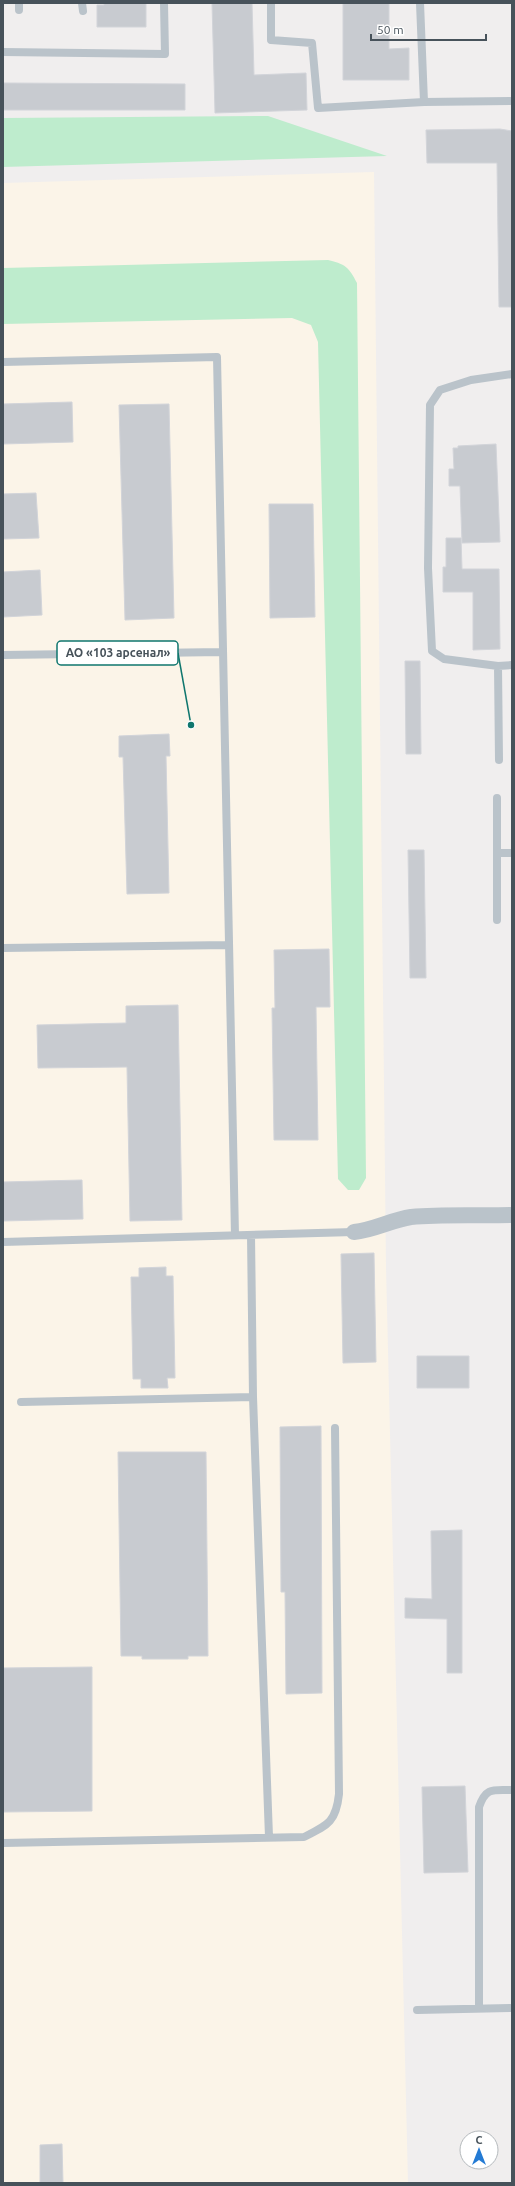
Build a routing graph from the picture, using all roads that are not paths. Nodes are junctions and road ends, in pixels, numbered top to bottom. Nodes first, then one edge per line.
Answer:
1 (164, 3) edge
2 (271, 3) edge
3 (420, 3) edge
4 (3, 52) edge
5 (512, 101) edge
6 (424, 102) junction
7 (3, 362) edge
8 (512, 374) edge
9 (223, 652) junction
10 (3, 655) edge
11 (512, 665) edge
12 (498, 666) junction
13 (499, 760) dead end
14 (497, 798) dead end
15 (497, 853) junction
16 (512, 853) edge
17 (497, 920) dead end
18 (229, 945) junction
19 (3, 948) edge
20 (512, 1215) edge
21 (354, 1232) joint
22 (235, 1235) junction
23 (251, 1235) junction
24 (3, 1242) edge
25 (253, 1397) junction
26 (21, 1402) dead end
27 (334, 1428) dead end
28 (512, 1790) edge
29 (269, 1837) junction
30 (3, 1843) edge
31 (479, 2008) junction
32 (512, 2008) edge
33 (416, 2010) dead end

1 - 4 lane
2 - 6 lane
3 - 6 lane
5 - 6 lane
7 - 9 lane
8 - 12 lane
9 - 10 lane
9 - 18 lane
11 - 12 lane
12 - 13 lane
14 - 15 lane
15 - 16 lane
15 - 17 lane
18 - 19 lane
18 - 22 lane
20 - 21 street
21 - 23 lane
22 - 23 lane
22 - 24 lane
23 - 25 lane
25 - 26 lane
25 - 29 lane
27 - 29 lane
28 - 31 lane
29 - 30 lane
31 - 32 lane
31 - 33 lane

